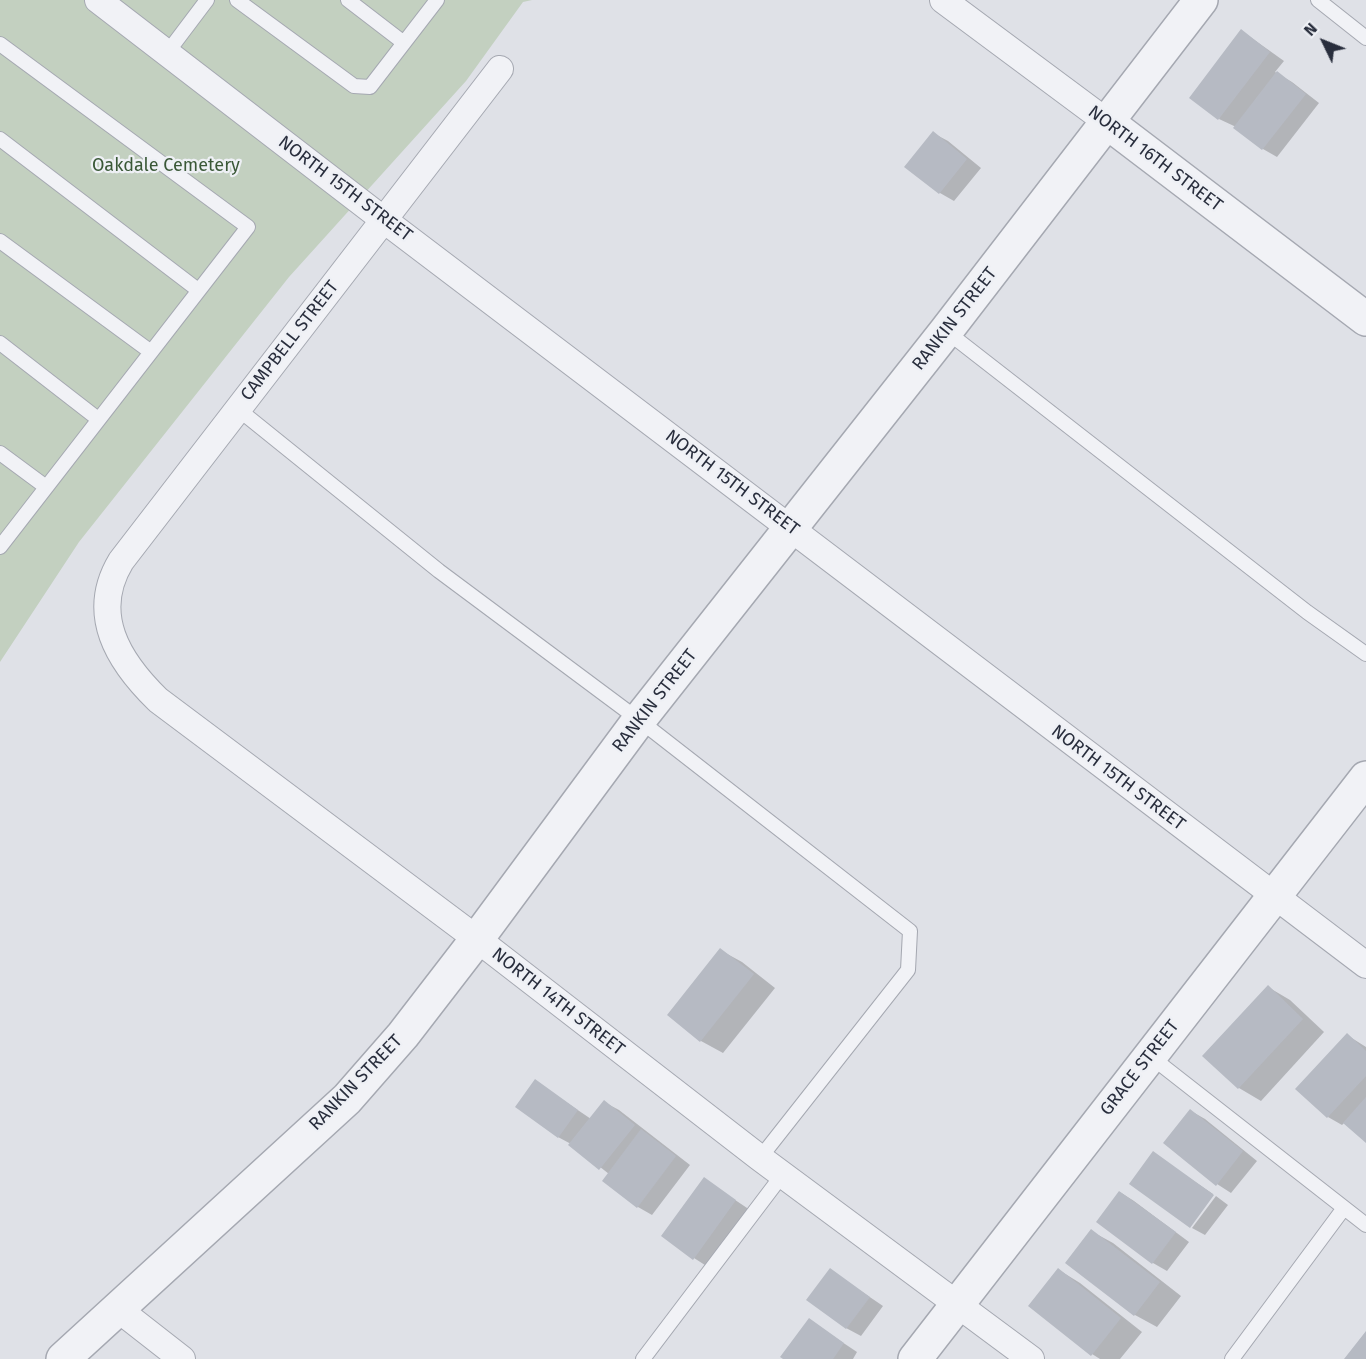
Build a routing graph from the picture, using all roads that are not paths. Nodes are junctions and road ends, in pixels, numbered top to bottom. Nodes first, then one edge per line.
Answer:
1 (98, 0) edge
2 (207, 0) edge
3 (237, 0) edge
4 (348, 0) edge
5 (437, 0) edge
6 (943, 0) edge
7 (1201, 0) edge
8 (1318, 0) edge
9 (1366, 38) edge
10 (404, 43) junction
11 (0, 44) edge
12 (167, 53) junction
13 (500, 69) dead end
14 (1107, 122) junction
15 (0, 139) edge
16 (384, 220) junction
17 (0, 241) edge
18 (198, 290) junction
19 (1366, 319) edge
20 (946, 331) junction
21 (0, 343) edge
22 (151, 352) junction
23 (238, 409) junction
24 (98, 419) junction
25 (0, 453) edge
26 (46, 487) junction
27 (790, 528) junction
28 (0, 547) edge
29 (108, 624) joint
30 (1366, 654) edge
31 (639, 720) junction
32 (1366, 778) edge
33 (1276, 895) junction
34 (477, 939) junction
35 (1366, 965) edge
36 (1150, 1056) junction
37 (760, 1158) junction
38 (783, 1174) junction
39 (1344, 1208) junction
40 (1366, 1225) edge
41 (956, 1303) junction
42 (118, 1309) junction
43 (63, 1359) edge
44 (182, 1359) edge
45 (643, 1359) edge
46 (915, 1359) edge
47 (1031, 1359) edge
48 (1232, 1359) edge

1 - 12 street, NORTH 15TH STREET
2 - 12 lane
3 - 10 lane
4 - 10 lane
5 - 10 lane
6 - 14 street, NORTH 16TH STREET
7 - 14 street, RANKIN STREET
8 - 9 lane
11 - 18 lane
12 - 16 street, NORTH 15TH STREET
13 - 16 street, CAMPBELL STREET
14 - 19 street, NORTH 16TH STREET
14 - 20 street, RANKIN STREET
15 - 18 lane
16 - 23 street, CAMPBELL STREET
16 - 27 street, NORTH 15TH STREET
17 - 22 lane
18 - 22 lane
20 - 27 street, RANKIN STREET
20 - 30 lane
21 - 24 lane
22 - 24 lane
23 - 29 street, CAMPBELL STREET
23 - 31 lane
24 - 26 lane
25 - 26 lane
26 - 28 lane
27 - 31 street, RANKIN STREET
27 - 33 street, NORTH 15TH STREET
29 - 34 street, NORTH 14TH STREET
31 - 34 street, RANKIN STREET
31 - 37 lane
32 - 33 street, GRACE STREET
33 - 35 street, NORTH 15TH STREET
33 - 36 street, GRACE STREET
34 - 37 street, NORTH 14TH STREET
34 - 42 street, RANKIN STREET
36 - 39 lane
36 - 41 street, GRACE STREET
37 - 38 street, NORTH 14TH STREET
38 - 41 street, NORTH 14TH STREET
38 - 45 lane
39 - 40 lane
39 - 48 lane
41 - 46 street, GRACE STREET
41 - 47 street, NORTH 14TH STREET
42 - 43 street, RANKIN STREET
42 - 44 street

